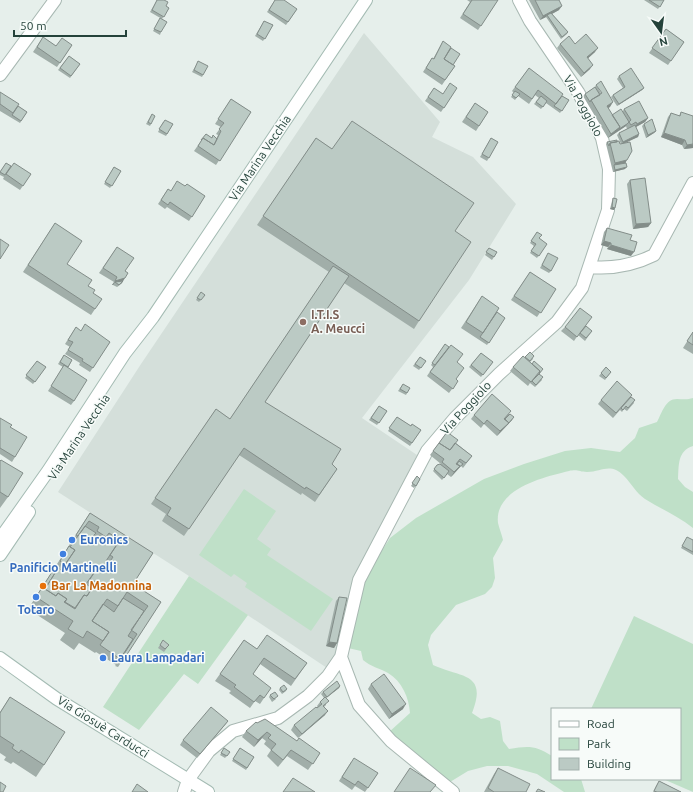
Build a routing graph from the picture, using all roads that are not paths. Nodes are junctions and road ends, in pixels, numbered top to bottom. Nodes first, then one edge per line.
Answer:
1 (55, 0) edge
2 (366, 0) edge
3 (519, 0) edge
4 (0, 75) edge
5 (693, 183) edge
6 (590, 267) junction
7 (153, 317) junction
8 (0, 539) edge
9 (0, 555) edge
10 (341, 657) junction
11 (0, 658) edge
12 (188, 780) junction
13 (184, 792) edge
14 (208, 792) edge
15 (453, 792) edge

1 - 4 street
2 - 7 street, Via Marina Vecchia
3 - 6 street, Via Poggiolo
5 - 6 street
6 - 10 street, Via Poggiolo
7 - 8 street, Via Marina Vecchia
7 - 9 street, Via Marina Vecchia
10 - 12 street, Via Poggiolo
10 - 15 street
11 - 12 street, Via Giosuè Carducci
12 - 13 street, Via Poggiolo
12 - 14 street, Via Giosuè Carducci

